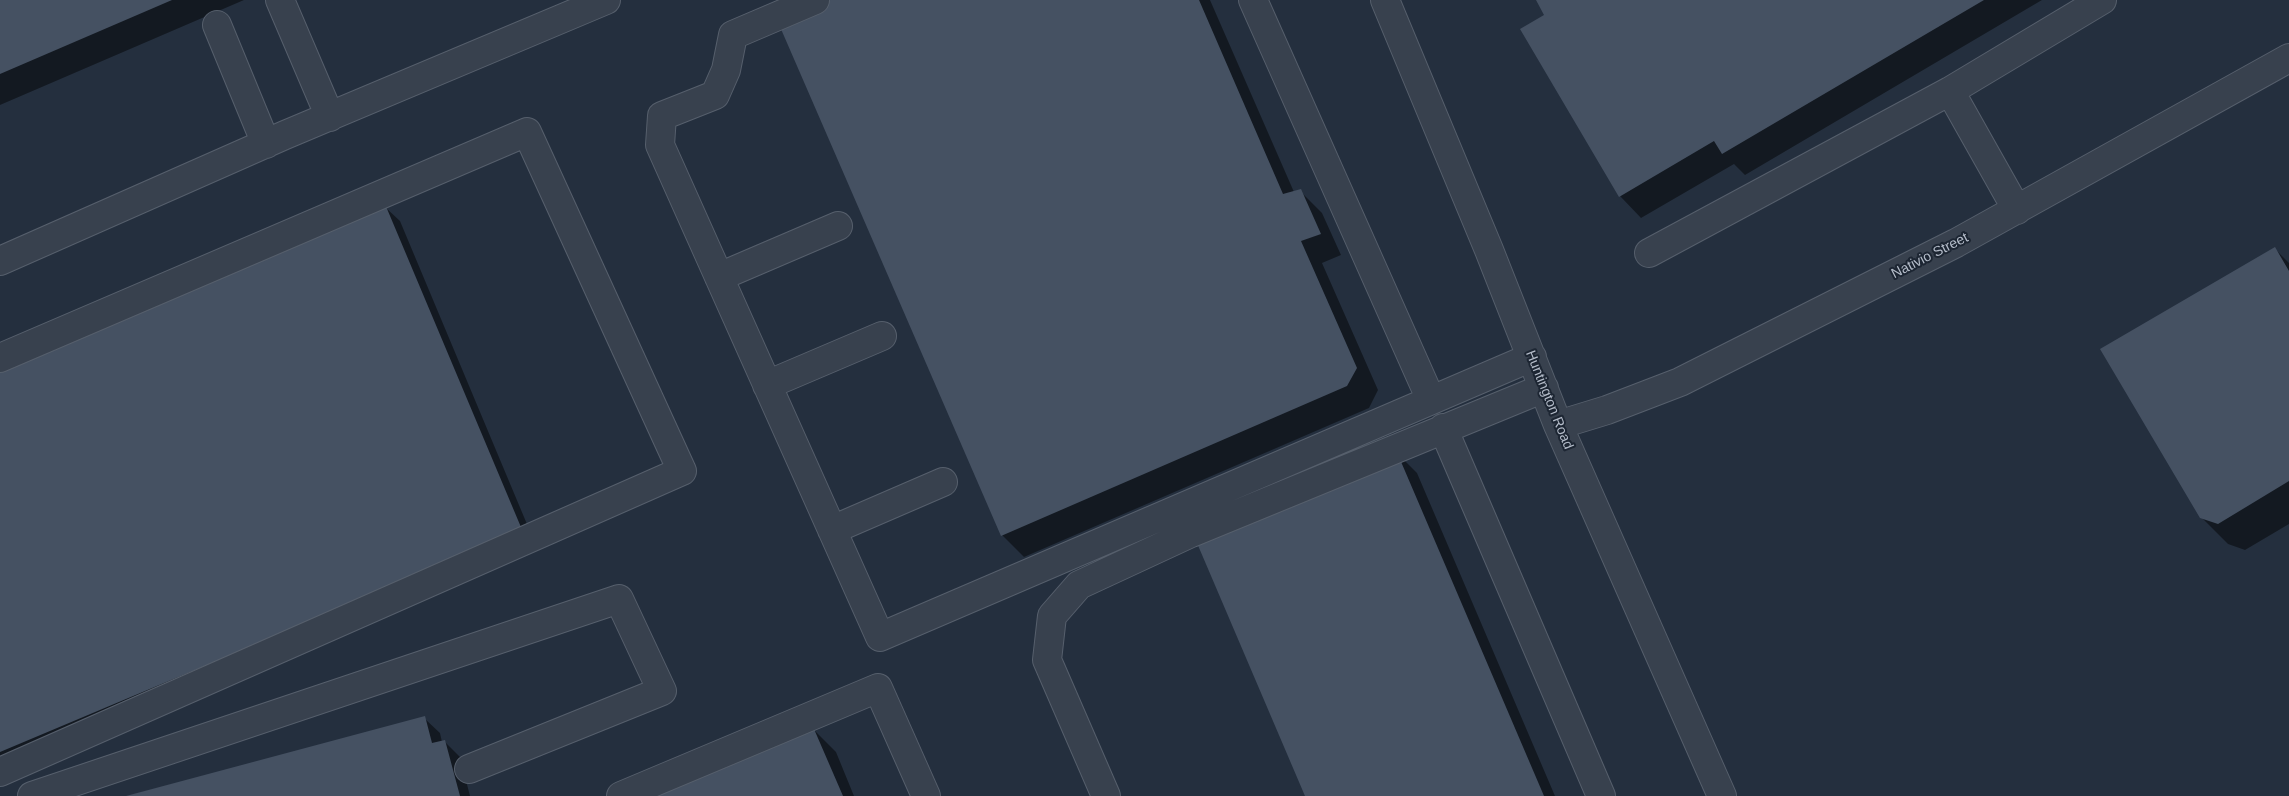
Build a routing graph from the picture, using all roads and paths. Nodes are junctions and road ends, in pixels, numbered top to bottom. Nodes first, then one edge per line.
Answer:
1 (280, 0) edge
2 (606, 0) edge
3 (815, 0) edge
4 (1253, 0) edge
5 (1385, 0) edge
6 (2102, 0) edge
7 (217, 24) dead end
8 (2289, 58) edge
9 (1950, 91) junction
10 (330, 117) junction
11 (266, 144) junction
12 (2017, 210) junction
13 (838, 226) dead end
14 (1649, 253) dead end
15 (0, 261) edge
16 (719, 277) junction
17 (882, 336) dead end
18 (1532, 357) junction
19 (0, 358) edge
20 (767, 385) junction
21 (1544, 388) junction
22 (1431, 400) junction
23 (1558, 425) junction
24 (1443, 428) junction
25 (943, 482) dead end
26 (832, 530) junction
27 (469, 770) dead end
28 (0, 772) edge
29 (32, 796) edge
30 (621, 796) edge
31 (926, 796) edge
32 (1106, 796) edge
33 (1601, 796) edge
34 (1722, 796) edge

1 - 10 street
2 - 10 street
3 - 16 street
4 - 22 street
5 - 18 street, Huntington Road
6 - 9 street
7 - 11 street
8 - 12 street, Nativio Street
9 - 12 street
9 - 14 street
10 - 11 street
11 - 15 street
12 - 23 street, Nativio Street
13 - 16 street
16 - 20 street
17 - 20 street
18 - 21 street, Huntington Road
18 - 22 street
19 - 28 street
20 - 26 street
21 - 23 street, Huntington Road
21 - 24 street
22 - 26 street
23 - 34 street, Huntington Road
24 - 32 street
24 - 33 street
25 - 26 street
27 - 29 street
30 - 31 street

